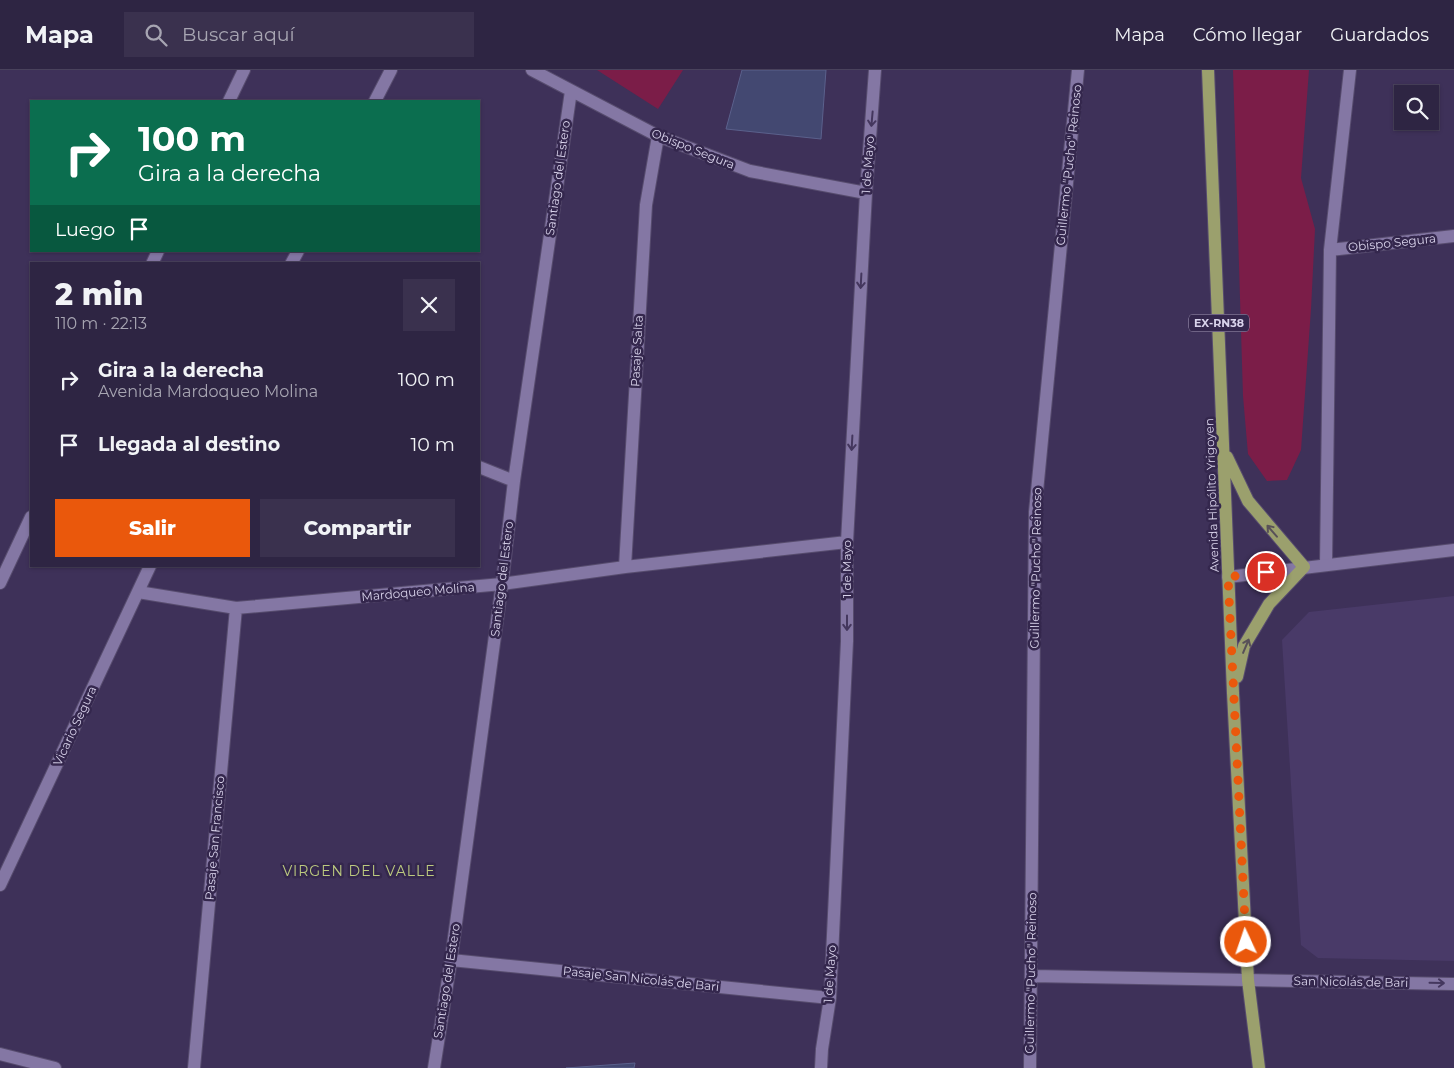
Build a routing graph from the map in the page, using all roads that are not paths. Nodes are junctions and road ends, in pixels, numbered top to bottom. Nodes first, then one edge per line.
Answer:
1 (244, 70) edge
2 (391, 70) edge
3 (532, 70) edge
4 (876, 70) edge
5 (1078, 70) edge
6 (1208, 70) edge
7 (1350, 70) edge
8 (571, 91) junction
9 (229, 100) edge
10 (376, 100) edge
11 (658, 136) junction
12 (866, 193) junction
13 (1454, 236) edge
14 (1330, 250) junction
15 (1225, 453) junction
16 (480, 467) edge
17 (514, 481) junction
18 (30, 519) edge
19 (847, 542) junction
20 (1454, 550) edge
21 (1326, 565) junction
22 (150, 567) edge
23 (625, 567) junction
24 (1304, 567) junction
25 (1228, 577) junction
26 (0, 582) edge
27 (502, 584) junction
28 (138, 592) junction
29 (236, 608) junction
30 (1233, 693) junction
31 (0, 885) edge
32 (451, 960) junction
33 (1032, 976) junction
34 (1248, 980) junction
35 (1454, 984) edge
36 (830, 998) junction
37 (0, 1054) edge
38 (56, 1068) edge
39 (194, 1068) edge
40 (434, 1068) edge
41 (821, 1068) edge
42 (1030, 1068) edge
43 (1259, 1068) edge

1 - 9 street
2 - 10 street
3 - 8 street, Obispo Segura
4 -> 12 street, 1 de Mayo
5 - 33 street, Guillermo "Pucho" Reinoso
6 - 15 main road, Avenida Hipólito Yrigoyen / EX-RN38
7 - 14 street
8 - 11 street, Obispo Segura
8 - 17 street, Santiago del Estero
11 - 12 street, Obispo Segura
11 - 23 street, Pasaje Salta
12 -> 19 street, 1 de Mayo
13 - 14 street, Obispo Segura
14 - 21 street
24 -> 15 main road
15 - 25 main road, Avenida Hipólito Yrigoyen / EX-RN38
16 - 17 street
17 - 27 street, Santiago del Estero
18 - 26 street
19 - 23 street, Mardoqueo Molina
19 -> 36 street, 1 de Mayo
20 - 21 street
21 - 24 street
22 - 28 street, Vicario Segura
23 - 27 street, Mardoqueo Molina
24 - 25 street
30 -> 24 main road
25 - 30 main road, Avenida Hipólito Yrigoyen / EX-RN38
27 - 29 street, Mardoqueo Molina
27 - 32 street, Santiago del Estero
28 - 29 street, Mardoqueo Molina
28 - 31 street, Vicario Segura
29 - 39 street, Pasaje San Francisco
30 - 34 main road, Avenida Hipólito Yrigoyen / EX-RN38
32 - 36 street, Pasaje San Nicolás de Bari
32 - 40 street, Santiago del Estero
33 - 34 street, San Nicolás de Bari
33 - 42 street, Guillermo "Pucho" Reinoso
34 -> 35 street, San Nicolás de Bari
34 - 43 main road, Avenida Hipólito Yrigoyen / EX-RN38
36 - 41 street, 1 de Mayo
37 - 38 street

